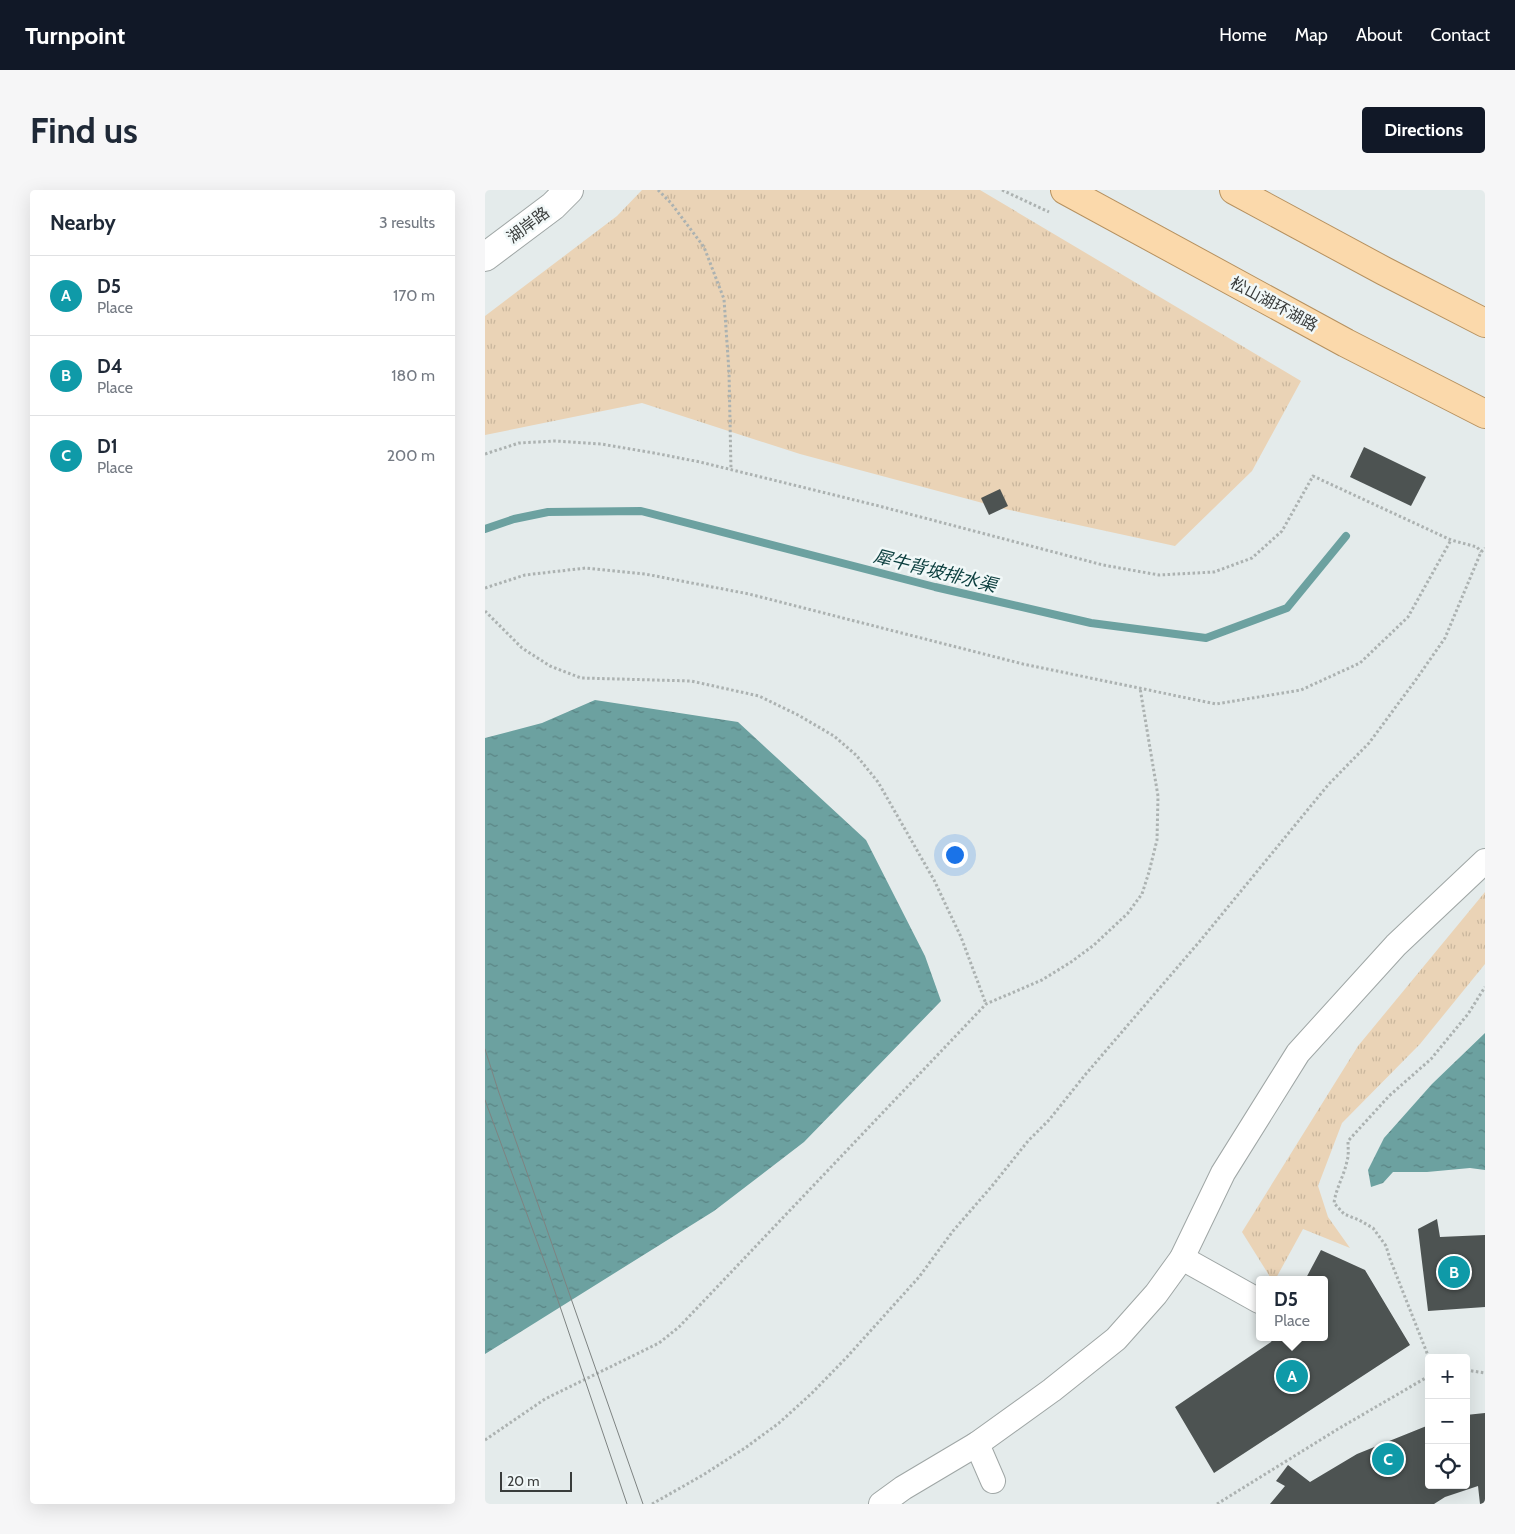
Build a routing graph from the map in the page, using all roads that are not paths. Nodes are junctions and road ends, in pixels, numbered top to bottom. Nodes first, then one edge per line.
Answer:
1 (569, 190) edge
2 (1065, 190) edge
3 (1234, 190) edge
4 (485, 257) edge
5 (1485, 323) edge
6 (1485, 414) edge
7 (1485, 862) edge
8 (1182, 1258) junction
9 (1256, 1299) edge
10 (977, 1444) junction
11 (993, 1481) dead end
12 (881, 1504) edge

1 - 4 street, 湖岸路
2 - 6 main road, 松山湖环湖路
3 - 5 main road
7 - 8 street
8 - 9 street
8 - 10 street
10 - 11 street
10 - 12 street

